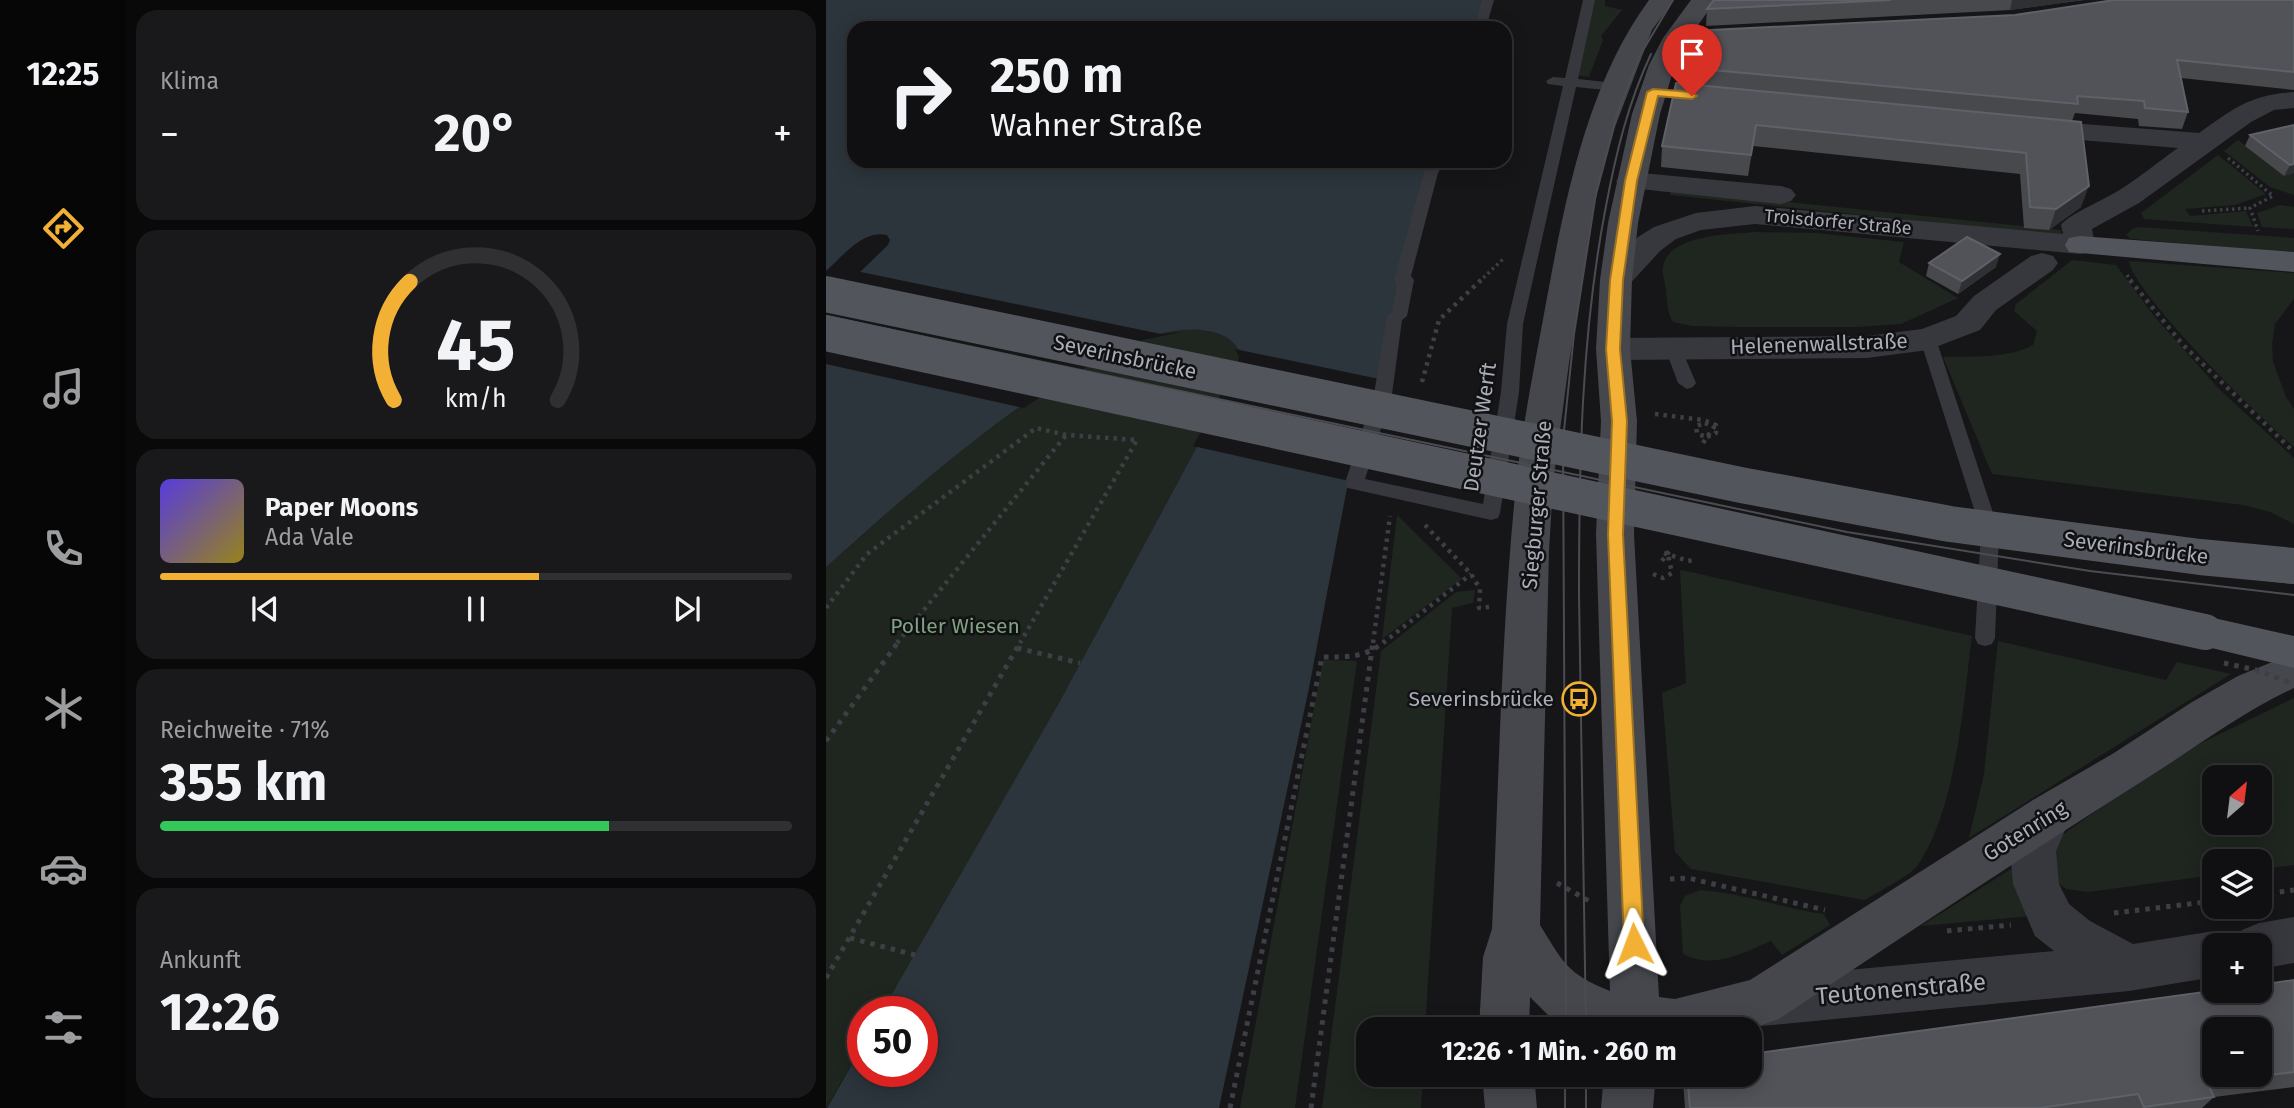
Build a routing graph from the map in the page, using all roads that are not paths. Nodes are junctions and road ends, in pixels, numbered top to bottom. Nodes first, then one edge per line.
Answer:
1 (1488, 0) edge
2 (1589, 0) edge
3 (1662, 0) edge
4 (1704, 0) edge
5 (1482, 21) edge
6 (1561, 81) junction
7 (1615, 87) junction
8 (2294, 100) edge
9 (2011, 127) edge
10 (2204, 142) junction
11 (1436, 168) edge
12 (1631, 181) junction
13 (1580, 202) junction
14 (2078, 235) junction
15 (2294, 262) edge
16 (2042, 263) dead end
17 (1616, 280) junction
18 (826, 294) edge
19 (826, 333) edge
20 (1928, 339) junction
21 (1673, 348) junction
22 (1613, 349) junction
23 (1686, 383) dead end
24 (2294, 566) edge
25 (1984, 638) dead end
26 (2294, 652) edge
27 (2294, 670) edge
28 (2049, 814) junction
29 (1516, 929) junction
30 (2294, 940) edge
31 (2272, 944) edge
32 (2202, 956) edge
33 (2129, 968) junction
34 (1761, 1002) junction
35 (1504, 1017) edge
36 (1614, 1017) edge
37 (1646, 1017) edge
38 (1687, 1017) edge
39 (1509, 1087) edge
40 (1629, 1087) edge
41 (1511, 1108) edge
42 (1627, 1108) edge

1 - 5 lane
2 - 6 lane, Deutzer Werft
3 - 7 main road, Siegburger Straße
4 - 12 main road
6 - 7 lane
6 - 11 lane, Deutzer Werft
7 - 13 main road, Siegburger Straße
8 - 10 street
9 - 10 street
10 - 14 street
12 - 13 main road
12 - 14 street, Troisdorfer Straße
12 - 17 main road
13 - 29 main road, Siegburger Straße
14 - 15 main road
14 - 17 street, Troisdorfer Straße
16 - 20 street, Helenenwallstraße
17 - 22 main road
18 - 24 main road, Severinsbrücke, bridge
19 - 26 main road, Severinsbrücke, bridge
20 - 21 street, Helenenwallstraße
20 - 25 lane
21 - 22 street, Helenenwallstraße
21 - 23 lane
22 - 37 main road
27 - 28 main road, Gotenring
28 - 33 street
28 - 34 main road, Gotenring
29 - 35 main road, Siegburger Straße
29 - 36 main road
30 - 31 street
32 - 33 street, Teutonenstraße
33 - 34 street, Teutonenstraße
34 - 38 main road, Teutonenstraße
39 - 41 main road
40 - 42 main road

